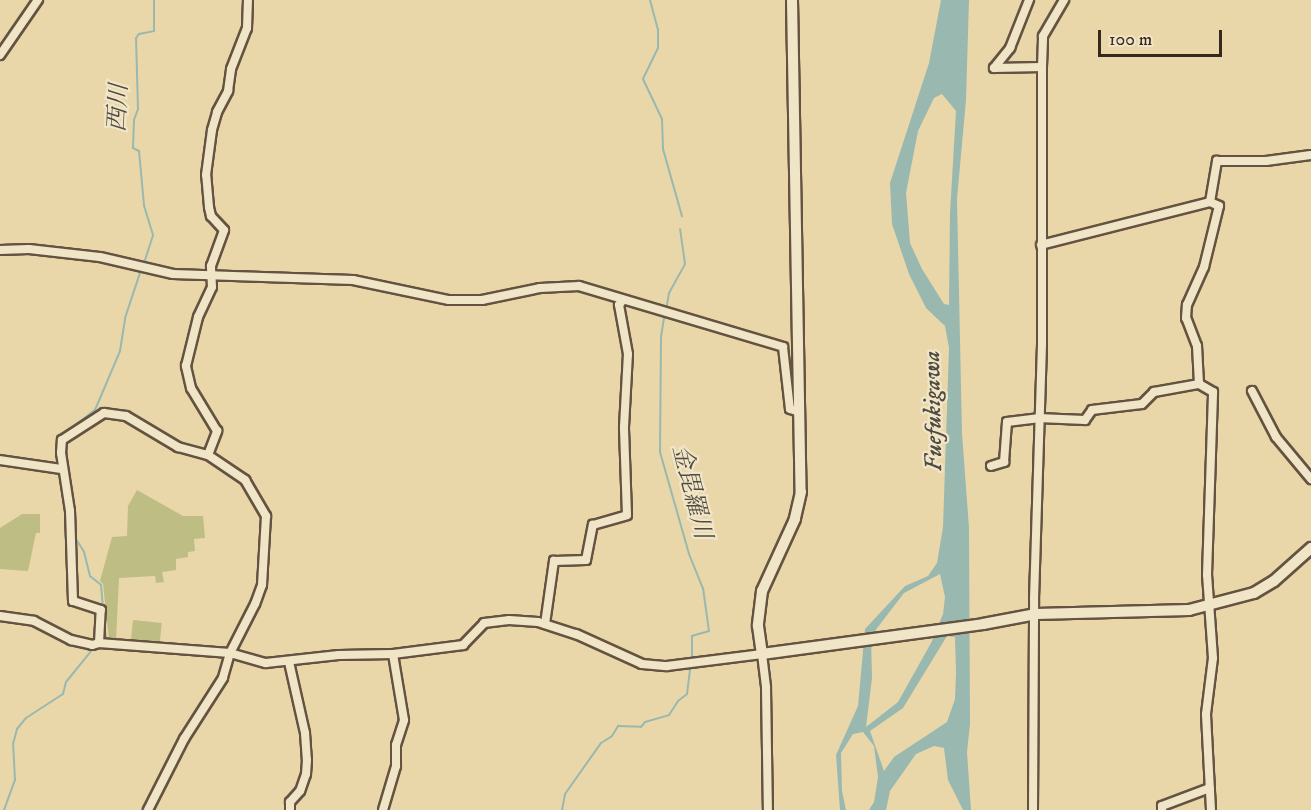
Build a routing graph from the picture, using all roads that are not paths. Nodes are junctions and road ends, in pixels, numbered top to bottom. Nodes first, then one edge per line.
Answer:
1 (38, 0) edge
2 (248, 0) edge
3 (792, 0) edge
4 (1029, 0) edge
5 (1064, 0) edge
6 (0, 56) edge
7 (1042, 67) junction
8 (1311, 155) edge
9 (1210, 202) junction
10 (1041, 245) junction
11 (0, 250) edge
12 (212, 277) junction
13 (622, 301) junction
14 (1199, 384) junction
15 (1252, 391) dead end
16 (800, 412) junction
17 (1038, 418) junction
18 (208, 455) junction
19 (0, 460) edge
20 (991, 466) dead end
21 (62, 469) junction
22 (1311, 478) edge
23 (1311, 549) edge
24 (1208, 606) junction
25 (1036, 614) junction
26 (0, 616) edge
27 (545, 624) junction
28 (99, 643) junction
29 (230, 653) junction
30 (393, 654) junction
31 (762, 654) junction
32 (289, 662) junction
33 (1210, 788) junction
34 (148, 810) edge
35 (290, 810) edge
36 (383, 810) edge
37 (768, 810) edge
38 (1033, 810) edge
39 (1162, 810) edge
40 (1211, 810) edge

1 - 6 street
2 - 12 street
3 - 16 street
4 - 7 street
5 - 7 street
7 - 10 street
8 - 9 street
9 - 10 street
9 - 14 street
10 - 17 street
11 - 12 street
12 - 13 street
12 - 18 street
13 - 16 street
13 - 27 street
14 - 17 street
14 - 24 street
15 - 22 street
16 - 31 street
17 - 20 street
17 - 25 street
18 - 21 street
18 - 29 street
19 - 21 street
21 - 28 street
23 - 24 street
24 - 25 street
24 - 33 street
25 - 31 street
25 - 38 street
26 - 28 street
27 - 30 street
27 - 31 street
28 - 29 street
29 - 32 street
29 - 34 street
30 - 32 street
30 - 36 street
31 - 37 street
32 - 35 street
33 - 39 street
33 - 40 street

